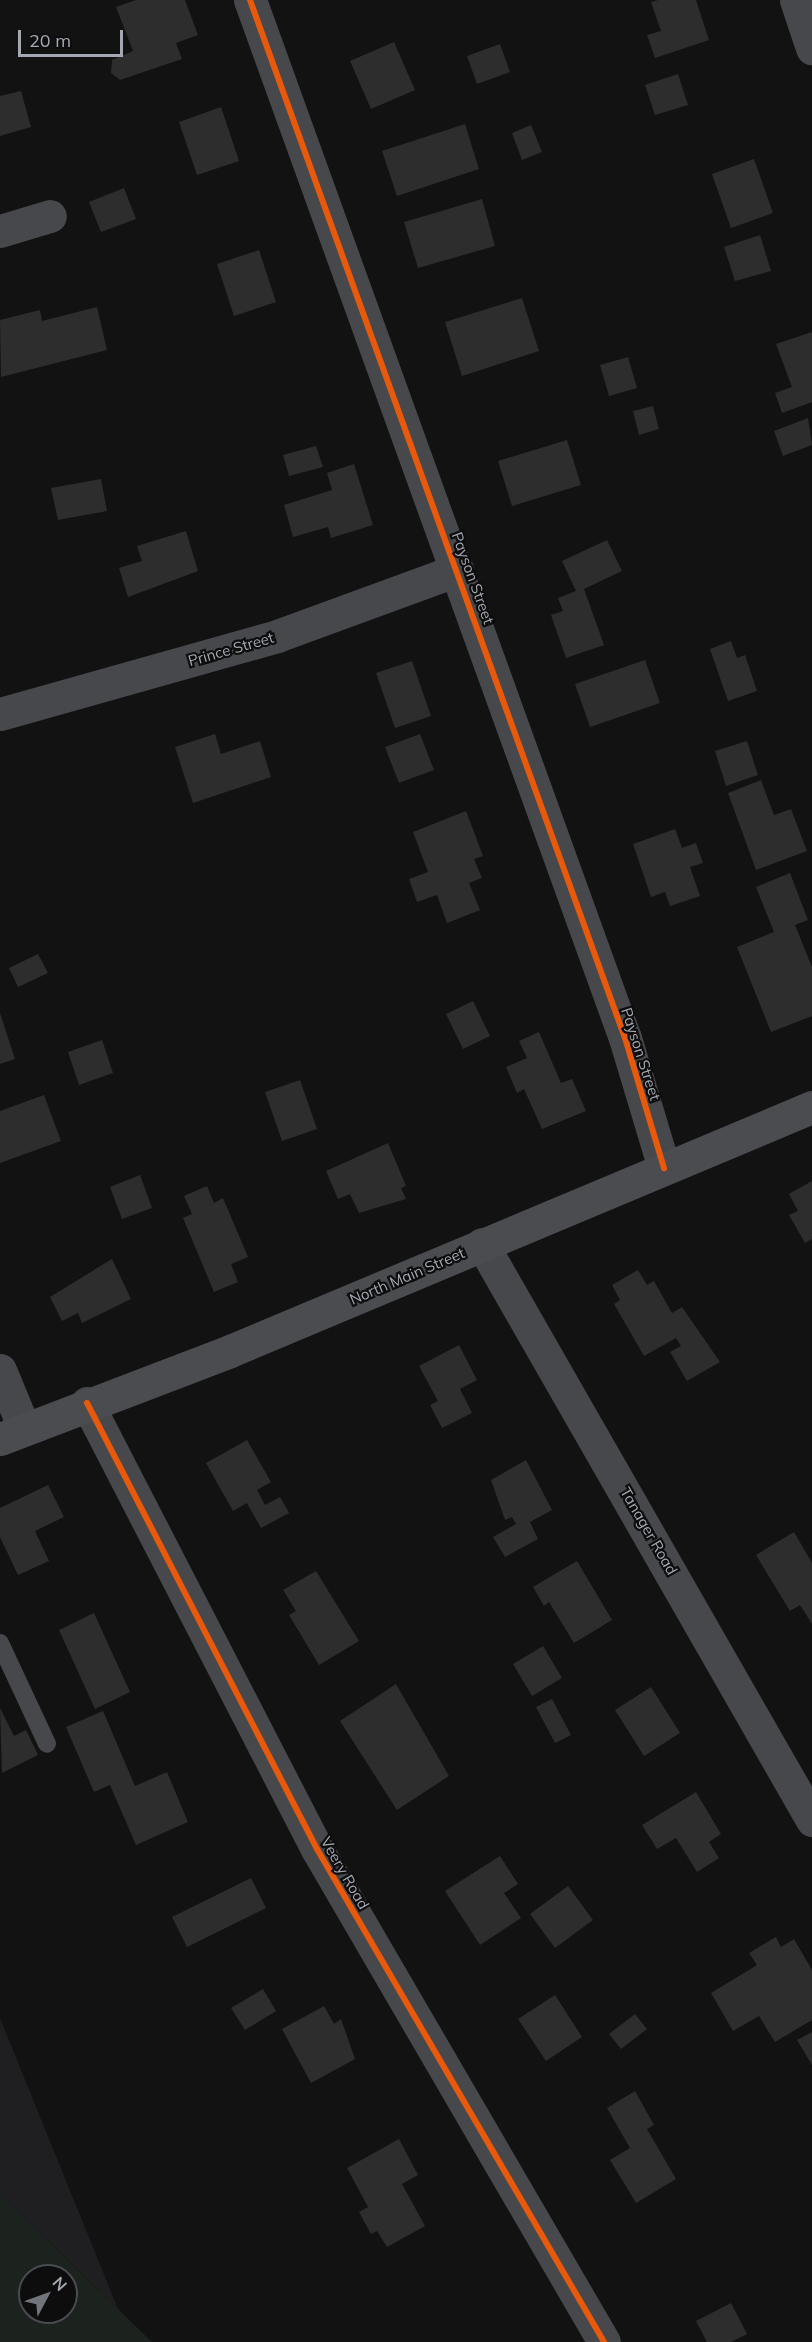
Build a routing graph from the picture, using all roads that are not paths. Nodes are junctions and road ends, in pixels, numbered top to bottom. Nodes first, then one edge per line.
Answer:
1 (250, 0) edge
2 (796, 0) edge
3 (812, 48) edge
4 (50, 216) dead end
5 (0, 231) edge
6 (457, 570) junction
7 (0, 714) edge
8 (812, 1107) edge
9 (664, 1168) junction
10 (482, 1244) junction
11 (0, 1370) edge
12 (87, 1403) junction
13 (12, 1434) edge
14 (0, 1643) edge
15 (47, 1744) dead end
16 (812, 1820) edge
17 (604, 2342) edge

1 - 6 street, Payson Street
2 - 3 street
4 - 5 street
6 - 7 street, Prince Street
6 - 9 street, Payson Street
8 - 9 main road, North Main Street
9 - 10 main road, North Main Street
10 - 12 main road, North Main Street
10 - 16 street, Tanager Road
11 - 13 street
12 - 13 main road, North Main Street
12 - 17 street, Veery Road
14 - 15 lane

